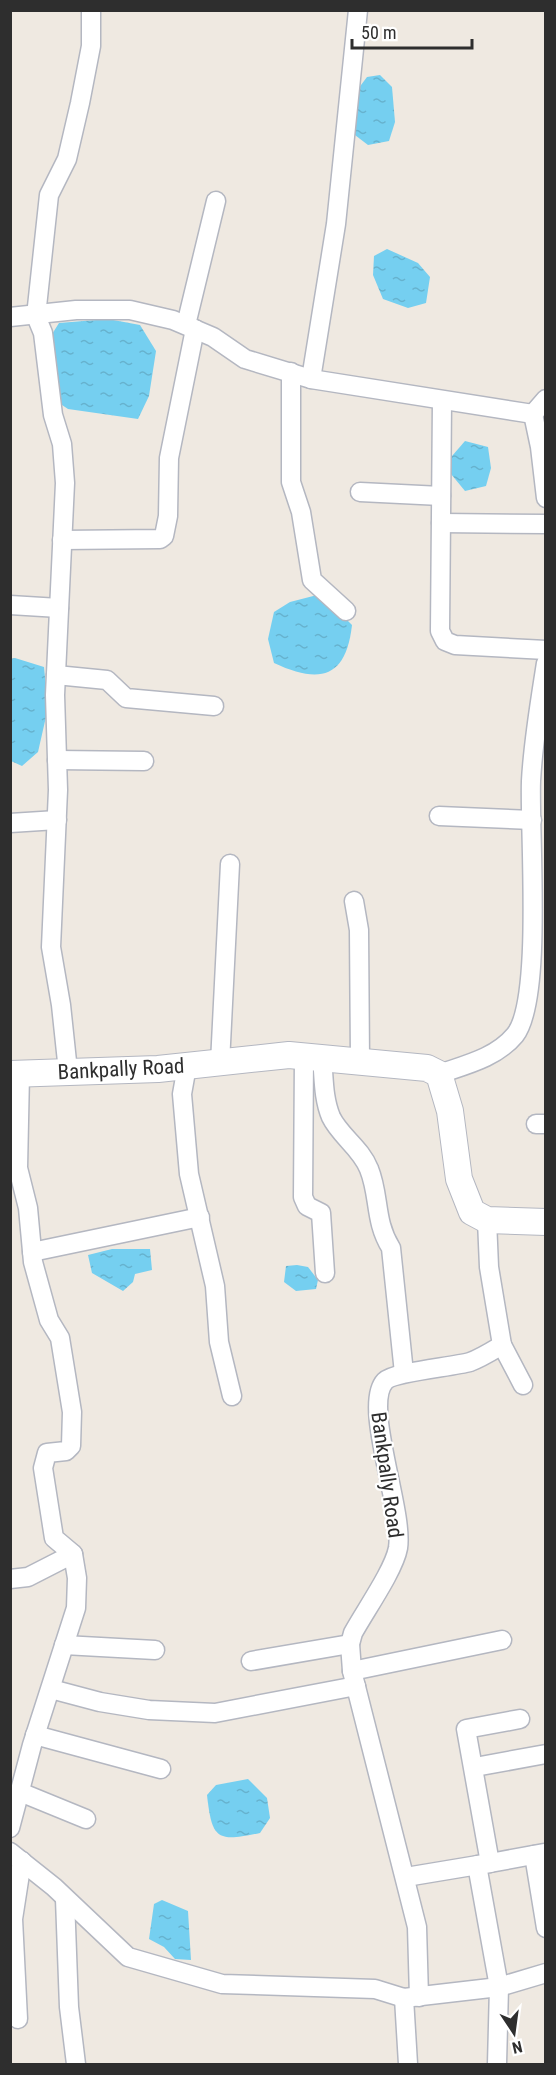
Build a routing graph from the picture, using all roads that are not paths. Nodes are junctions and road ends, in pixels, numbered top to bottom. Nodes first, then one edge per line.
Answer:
1 (91, 10) edge
2 (358, 10) edge
3 (216, 201) dead end
4 (36, 316) junction
5 (10, 317) edge
6 (190, 327) junction
7 (291, 372) junction
8 (311, 379) junction
9 (546, 399) edge
10 (442, 401) junction
11 (533, 414) junction
12 (360, 492) dead end
13 (441, 496) junction
14 (546, 498) edge
15 (441, 523) junction
16 (546, 524) edge
17 (62, 540) junction
18 (10, 605) edge
19 (58, 608) junction
20 (346, 611) dead end
21 (546, 650) edge
22 (546, 663) edge
23 (56, 675) junction
24 (214, 706) dead end
25 (542, 722) edge
26 (57, 760) junction
27 (144, 761) dead end
28 (538, 782) edge
29 (439, 816) dead end
30 (57, 820) junction
31 (532, 820) junction
32 (10, 823) edge
33 (230, 864) dead end
34 (354, 901) dead end
35 (313, 1057) junction
36 (360, 1061) junction
37 (220, 1063) junction
38 (188, 1066) junction
39 (68, 1071) junction
40 (15, 1074) edge
41 (439, 1074) junction
42 (200, 1217) junction
43 (487, 1220) junction
44 (546, 1222) edge
45 (32, 1251) junction
46 (325, 1274) dead end
47 (502, 1345) junction
48 (404, 1372) junction
49 (523, 1385) dead end
50 (232, 1396) dead end
51 (73, 1554) junction
52 (10, 1579) edge
53 (502, 1640) dead end
54 (350, 1644) junction
55 (64, 1645) junction
56 (154, 1650) dead end
57 (250, 1662) dead end
58 (354, 1678) junction
59 (51, 1689) junction
60 (520, 1719) dead end
61 (35, 1735) junction
62 (546, 1755) edge
63 (475, 1767) junction
64 (161, 1769) dead end
65 (20, 1792) junction
66 (86, 1820) dead end
67 (10, 1828) edge
68 (540, 1854) edge
69 (16, 1856) edge
70 (483, 1864) junction
71 (406, 1877) junction
72 (65, 1899) junction
73 (546, 1928) edge
74 (546, 1973) edge
75 (499, 1988) junction
76 (412, 1998) junction
77 (18, 2019) dead end
78 (76, 2064) edge
79 (408, 2064) edge
80 (497, 2064) edge

1 - 4 street
2 - 8 street
3 - 6 street
4 - 5 street
4 - 6 street
4 - 17 street
6 - 7 street
6 - 17 street
7 - 8 street
7 - 20 street
8 - 10 street
9 - 11 street
10 - 11 street
10 - 13 street
11 - 14 street
12 - 13 street
13 - 15 street
15 - 16 street
15 - 21 street
17 - 19 street
18 - 19 street
19 - 23 street
22 - 25 street
23 - 24 street
23 - 26 street
25 - 28 street
26 - 27 street
26 - 30 street
28 - 31 street
29 - 31 street
30 - 32 street
30 - 39 street
31 - 41 street
33 - 37 street
34 - 36 street
35 - 36 street, Bankpally Road
35 - 37 street, Bankpally Road
35 - 46 street
35 - 48 street
36 - 41 street, Bankpally Road
37 - 38 street, Bankpally Road
38 - 39 street, Bankpally Road
38 - 42 street
39 - 40 street, Bankpally Road
40 - 45 street
41 - 43 street
42 - 45 street
42 - 50 street
43 - 44 street
43 - 47 street
45 - 51 street
47 - 48 street
47 - 49 street
48 - 54 street, Bankpally Road
51 - 52 street
51 - 55 street
53 - 58 street
54 - 57 street
54 - 58 street, Bankpally Road
55 - 56 street
55 - 59 street
58 - 59 street
58 - 71 street, Bankpally Road
59 - 61 street
60 - 63 street
61 - 64 street
61 - 65 street
62 - 63 street
63 - 70 street
65 - 66 street
65 - 67 street
68 - 70 street
68 - 73 street
69 - 72 street
69 - 77 street
70 - 71 street
70 - 75 street
71 - 76 street, Bankpally Road
72 - 76 street
72 - 78 street
74 - 75 street
75 - 76 street
75 - 80 street
76 - 79 street, Bankpally Road

